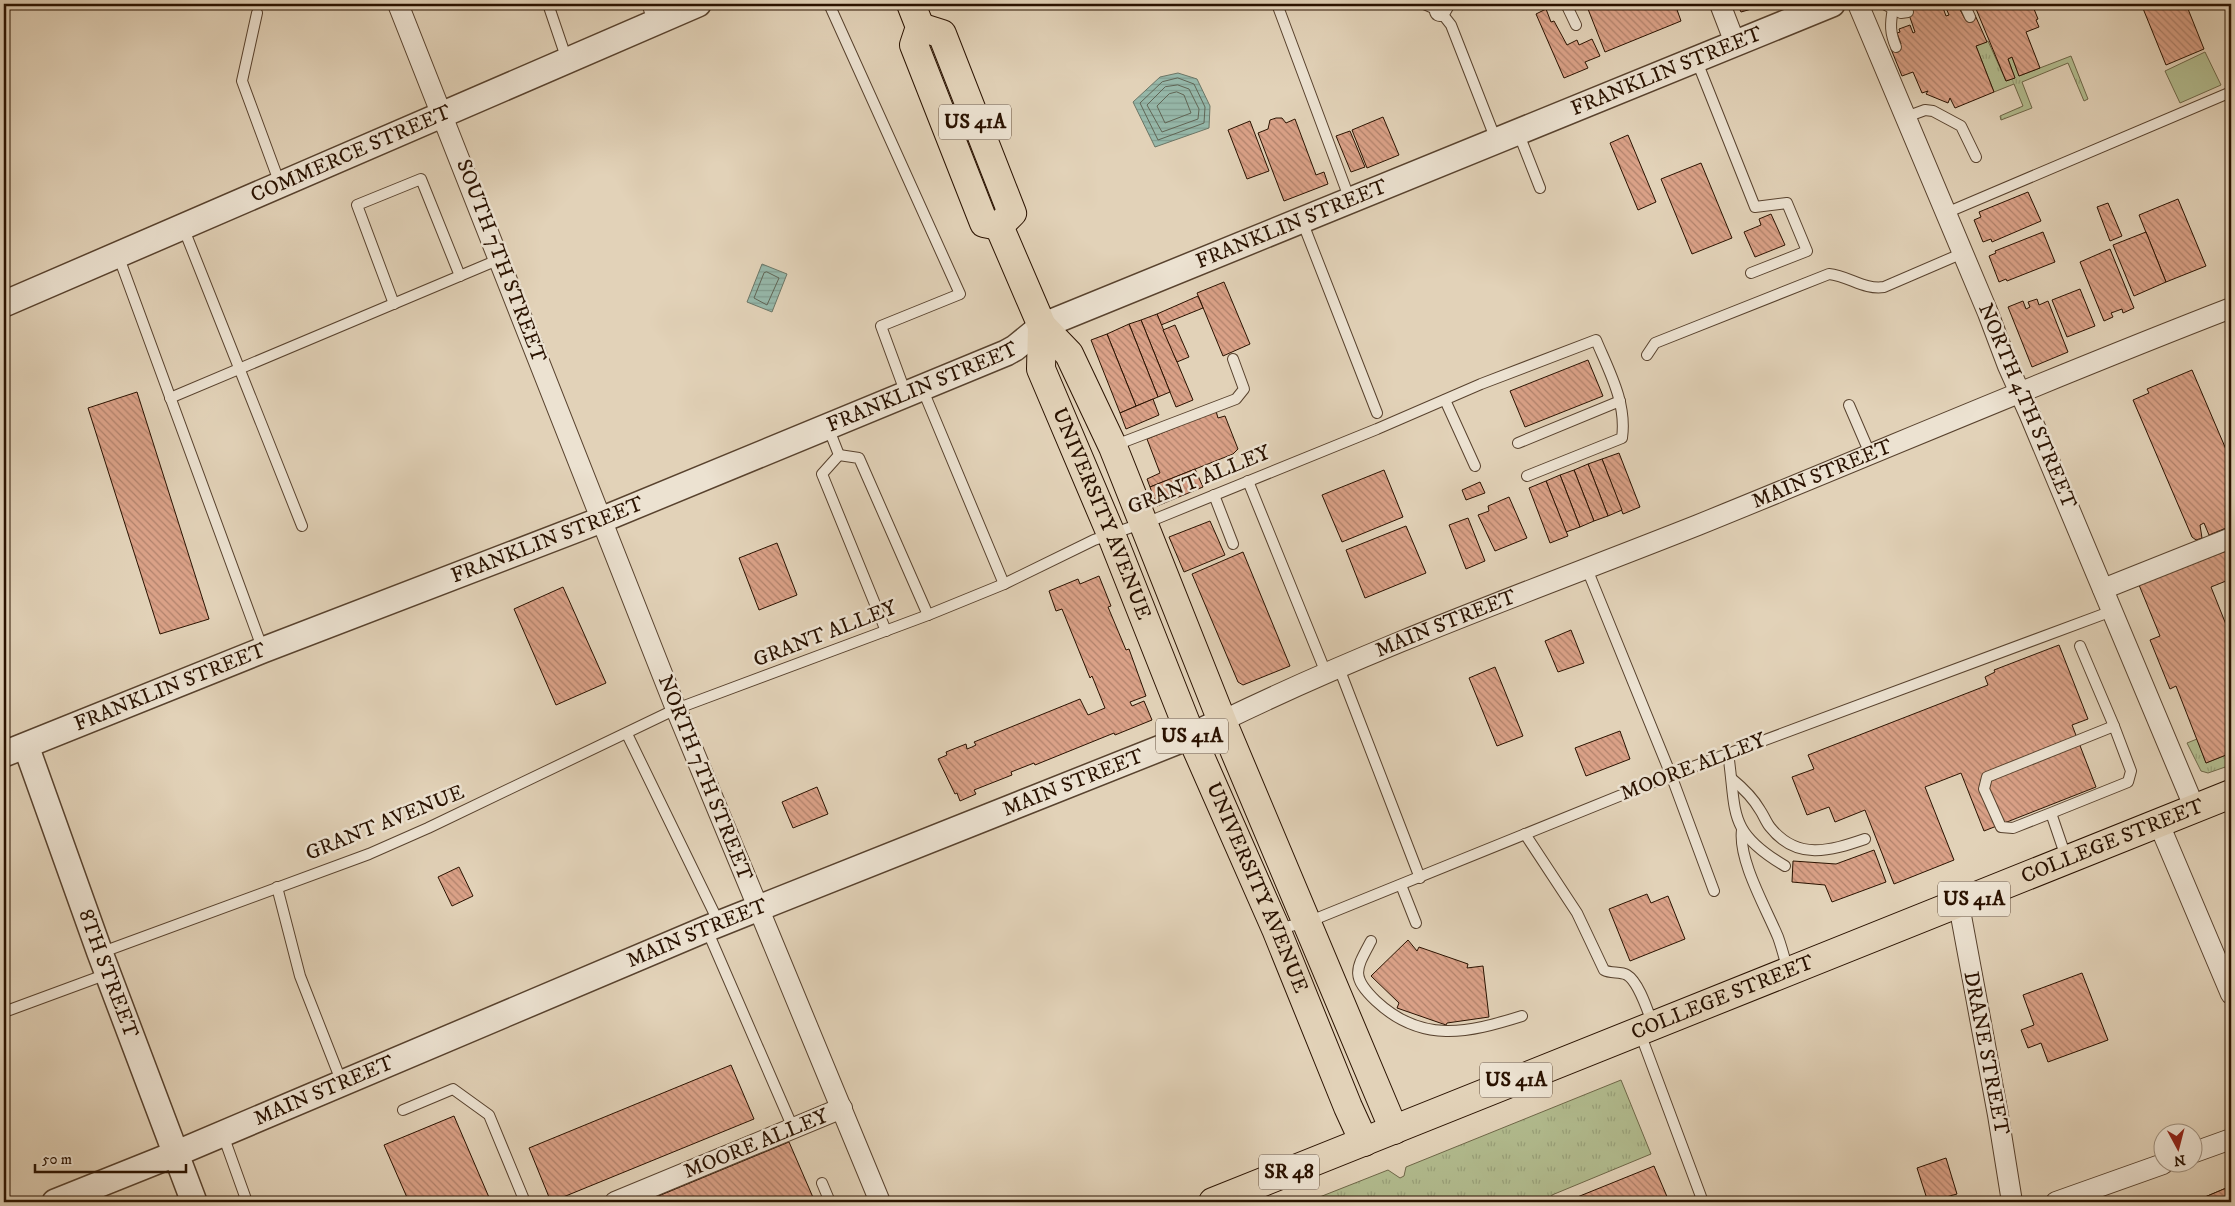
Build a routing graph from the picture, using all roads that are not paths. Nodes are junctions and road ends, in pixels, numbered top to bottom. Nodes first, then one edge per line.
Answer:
1 (398, 4) edge
2 (548, 4) edge
3 (698, 4) edge
4 (829, 4) edge
5 (1277, 4) edge
6 (1566, 4) edge
7 (1720, 4) edge
8 (1832, 4) edge
9 (1858, 4) edge
10 (1964, 4) edge
11 (1436, 6) edge
12 (1889, 6) edge
13 (1908, 12) dead end
14 (257, 13) dead end
15 (650, 13) edge
16 (915, 16) edge
17 (1970, 17) dead end
18 (1576, 25) dead end
19 (1735, 43) junction
20 (1896, 47) dead end
21 (1696, 59) junction
22 (568, 62) junction
23 (2231, 92) edge
24 (443, 115) junction
25 (1906, 117) junction
26 (1507, 136) junction
27 (1976, 157) dead end
28 (281, 185) junction
29 (1540, 188) dead end
30 (1350, 200) junction
31 (1946, 213) junction
32 (1301, 220) junction
33 (182, 227) junction
34 (1963, 253) junction
35 (118, 255) junction
36 (500, 259) junction
37 (1751, 274) dead end
38 (460, 276) junction
39 (4, 304) edge
40 (394, 304) junction
41 (2231, 308) edge
42 (1042, 326) junction
43 (1647, 355) dead end
44 (1233, 359) dead end
45 (240, 370) junction
46 (914, 392) junction
47 (2020, 393) junction
48 (170, 398) junction
49 (1445, 400) junction
50 (1620, 401) junction
51 (1849, 405) dead end
52 (1377, 413) dead end
53 (828, 427) junction
54 (1518, 443) dead end
55 (1112, 447) junction
56 (840, 456) junction
57 (1871, 456) junction
58 (1475, 466) dead end
59 (1527, 476) dead end
60 (1248, 481) junction
61 (1214, 495) junction
62 (601, 520) junction
63 (1143, 522) junction
64 (302, 526) dead end
65 (1111, 534) junction
66 (2231, 538) edge
67 (1233, 544) dead end
68 (1587, 569) junction
69 (1004, 584) junction
70 (2103, 589) junction
71 (2112, 610) junction
72 (928, 616) junction
73 (886, 631) junction
74 (2080, 646) dead end
75 (263, 650) junction
76 (1333, 670) junction
77 (676, 709) junction
78 (1222, 721) junction
79 (2114, 726) junction
80 (627, 734) junction
81 (1192, 736) junction
82 (15, 750) edge
83 (1728, 753) junction
84 (1671, 775) junction
85 (1732, 779) junction
86 (2231, 794) edge
87 (2195, 809) junction
88 (2051, 813) junction
89 (2159, 824) junction
90 (1742, 830) junction
91 (1525, 834) junction
92 (1865, 840) dead end
93 (2068, 861) junction
94 (1785, 866) dead end
95 (1420, 878) junction
96 (1401, 885) junction
97 (277, 887) junction
98 (1714, 891) dead end
99 (1959, 905) junction
100 (758, 908) junction
101 (1308, 922) junction
102 (1416, 923) dead end
103 (713, 926) junction
104 (1276, 929) junction
105 (1371, 941) dead end
106 (104, 963) junction
107 (1788, 972) junction
108 (2231, 994) edge
109 (4, 1012) edge
110 (1522, 1016) dead end
111 (1646, 1027) junction
112 (342, 1083) junction
113 (842, 1108) junction
114 (403, 1110) dead end
115 (793, 1128) junction
116 (1394, 1130) junction
117 (222, 1134) junction
118 (2231, 1139) edge
119 (1364, 1142) junction
120 (2202, 1149) edge
121 (175, 1154) junction
122 (2152, 1168) edge
123 (822, 1183) dead end
124 (2008, 1201) edge
125 (55, 1202) edge
126 (194, 1202) edge
127 (247, 1202) edge
128 (525, 1202) edge
129 (614, 1202) edge
130 (830, 1202) edge
131 (880, 1202) edge
132 (1213, 1202) edge
133 (1703, 1202) edge
134 (2056, 1202) edge

1 - 24 street, SOUTH 7TH STREET
2 - 22 lane
3 - 15 street, COMMERCE STREET
4 - 46 lane
5 - 30 lane
6 - 18 lane
7 - 19 street
8 - 19 street, FRANKLIN STREET
9 - 25 street, NORTH 4TH STREET
10 - 17 lane
11 - 26 lane
12 - 13 lane
12 - 20 lane
14 - 28 lane
15 - 22 street, COMMERCE STREET
16 - 42 main road, UNIVERSITY AVENUE / US 41A
19 - 21 street, FRANKLIN STREET
21 - 26 street, FRANKLIN STREET
21 - 37 lane
22 - 24 street, COMMERCE STREET
23 - 31 lane
24 - 28 street, COMMERCE STREET
24 - 36 street, SOUTH 7TH STREET
25 - 27 lane
25 - 31 street, NORTH 4TH STREET
26 - 29 lane
26 - 30 street, FRANKLIN STREET
28 - 33 street, COMMERCE STREET
30 - 32 street, FRANKLIN STREET
31 - 34 street, NORTH 4TH STREET
32 - 42 street, FRANKLIN STREET
32 - 52 lane
33 - 35 street, COMMERCE STREET
33 - 45 lane
34 - 43 lane
34 - 47 street, NORTH 4TH STREET
35 - 39 street, COMMERCE STREET
35 - 48 lane
36 - 38 lane
36 - 62 street, SOUTH 7TH STREET
38 - 40 lane
38 - 40 lane
40 - 45 lane
41 - 47 street, MAIN STREET
42 - 46 street, FRANKLIN STREET
42 - 55 main road, UNIVERSITY AVENUE / US 41A
42 - 65 main road, UNIVERSITY AVENUE / US 41A
44 - 55 lane
45 - 48 lane
45 - 64 lane
46 - 53 street, FRANKLIN STREET
46 - 69 lane
47 - 57 street, MAIN STREET
47 - 70 street, NORTH 4TH STREET
48 - 75 lane
49 - 50 lane, GRANT ALLEY
49 - 58 lane
49 - 60 lane, GRANT ALLEY
50 - 54 lane
50 - 59 lane
51 - 57 lane
53 - 56 lane
53 - 62 street, FRANKLIN STREET
55 - 63 main road, UNIVERSITY AVENUE / US 41A
56 - 72 lane
56 - 73 lane
57 - 68 street, MAIN STREET
60 - 61 lane, GRANT ALLEY
60 - 76 lane
61 - 63 lane, GRANT ALLEY
61 - 67 lane
62 - 75 street, FRANKLIN STREET
62 - 77 street, NORTH 7TH STREET
63 - 65 lane, GRANT ALLEY
63 - 78 main road, UNIVERSITY AVENUE / US 41A
65 - 69 lane, GRANT ALLEY
65 - 81 main road, UNIVERSITY AVENUE / US 41A
66 - 70 street
68 - 76 street, MAIN STREET
68 - 84 lane
69 - 72 lane, GRANT ALLEY
70 - 71 street, NORTH 4TH STREET
71 - 83 lane, MOORE ALLEY
71 - 87 street, NORTH 4TH STREET
72 - 73 lane, GRANT ALLEY
73 - 77 lane, GRANT ALLEY
74 - 79 lane
75 - 82 street, FRANKLIN STREET
76 - 78 street, MAIN STREET
76 - 95 lane
77 - 80 lane, GRANT AVENUE
77 - 100 street, NORTH 7TH STREET
78 - 81 street, MAIN STREET
78 - 101 main road, UNIVERSITY AVENUE / US 41A
79 - 88 lane
79 - 88 lane
80 - 97 lane, GRANT AVENUE
80 - 103 lane
81 - 100 street, MAIN STREET
81 - 104 main road, UNIVERSITY AVENUE / US 41A
82 - 106 street, 8TH STREET
83 - 84 lane, MOORE ALLEY
83 - 85 lane
84 - 91 lane, MOORE ALLEY
84 - 98 lane
85 - 90 lane
85 - 92 lane
86 - 87 main road, COLLEGE STREET / US 41A
87 - 89 main road, COLLEGE STREET / US 41A
88 - 93 lane
89 - 93 main road, COLLEGE STREET / US 41A
89 - 108 street
90 - 94 lane
90 - 107 lane
91 - 95 lane, MOORE ALLEY
91 - 111 lane
93 - 99 main road, COLLEGE STREET / US 41A
95 - 96 lane, MOORE ALLEY
96 - 101 lane, MOORE ALLEY
96 - 102 lane
97 - 106 lane, GRANT AVENUE
97 - 112 lane
99 - 107 main road, COLLEGE STREET / US 41A
99 - 124 street, DRANE STREET
100 - 103 street, MAIN STREET
100 - 113 street, NORTH 7TH STREET
101 - 104 lane, MOORE ALLEY
101 - 116 main road, UNIVERSITY AVENUE / US 41A
103 - 112 street, MAIN STREET
103 - 115 lane
104 - 119 main road, UNIVERSITY AVENUE / US 41A
105 - 110 lane
106 - 109 lane, GRANT AVENUE
106 - 121 street, 8TH STREET
107 - 111 main road, COLLEGE STREET / US 41A
111 - 116 main road, COLLEGE STREET / US 41A
111 - 133 lane
112 - 117 street, MAIN STREET
113 - 115 street, MOORE ALLEY
113 - 131 street, NORTH 7TH STREET
114 - 128 lane
115 - 129 street, MOORE ALLEY
116 - 119 main road, COLLEGE STREET / US 41A
117 - 121 street, MAIN STREET
117 - 127 lane
118 - 120 street
119 - 132 main road, COLLEGE STREET / SR 48
121 - 125 street, MAIN STREET
121 - 126 street, 8TH STREET
122 - 134 street
123 - 130 lane

